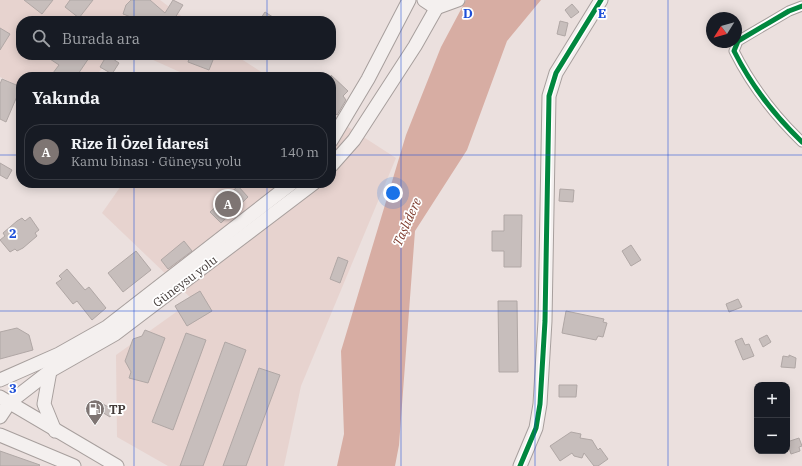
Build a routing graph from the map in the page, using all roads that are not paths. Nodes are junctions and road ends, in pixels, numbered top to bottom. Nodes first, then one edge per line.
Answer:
1 (409, 0) edge
2 (424, 0) edge
3 (458, 0) edge
4 (601, 1) edge
5 (439, 4) edge
6 (802, 6) edge
7 (336, 133) edge
8 (802, 142) edge
9 (336, 160) edge
10 (286, 188) edge
11 (307, 188) edge
12 (50, 371) junction
13 (0, 380) edge
14 (5, 400) edge
15 (0, 417) edge
16 (55, 431) junction
17 (0, 435) edge
18 (74, 466) edge
19 (117, 466) edge
20 (520, 466) edge

1 - 7 main road
2 - 5 main road
3 - 5 main road
4 - 20 main road
5 - 9 main road
6 - 8 street
10 - 13 main road
11 - 12 main road, Güneysu yolu
12 - 14 main road, Güneysu yolu
12 - 16 main road
14 - 15 main road, Güneysu yolu
14 - 16 main road
16 - 19 main road
17 - 18 main road

